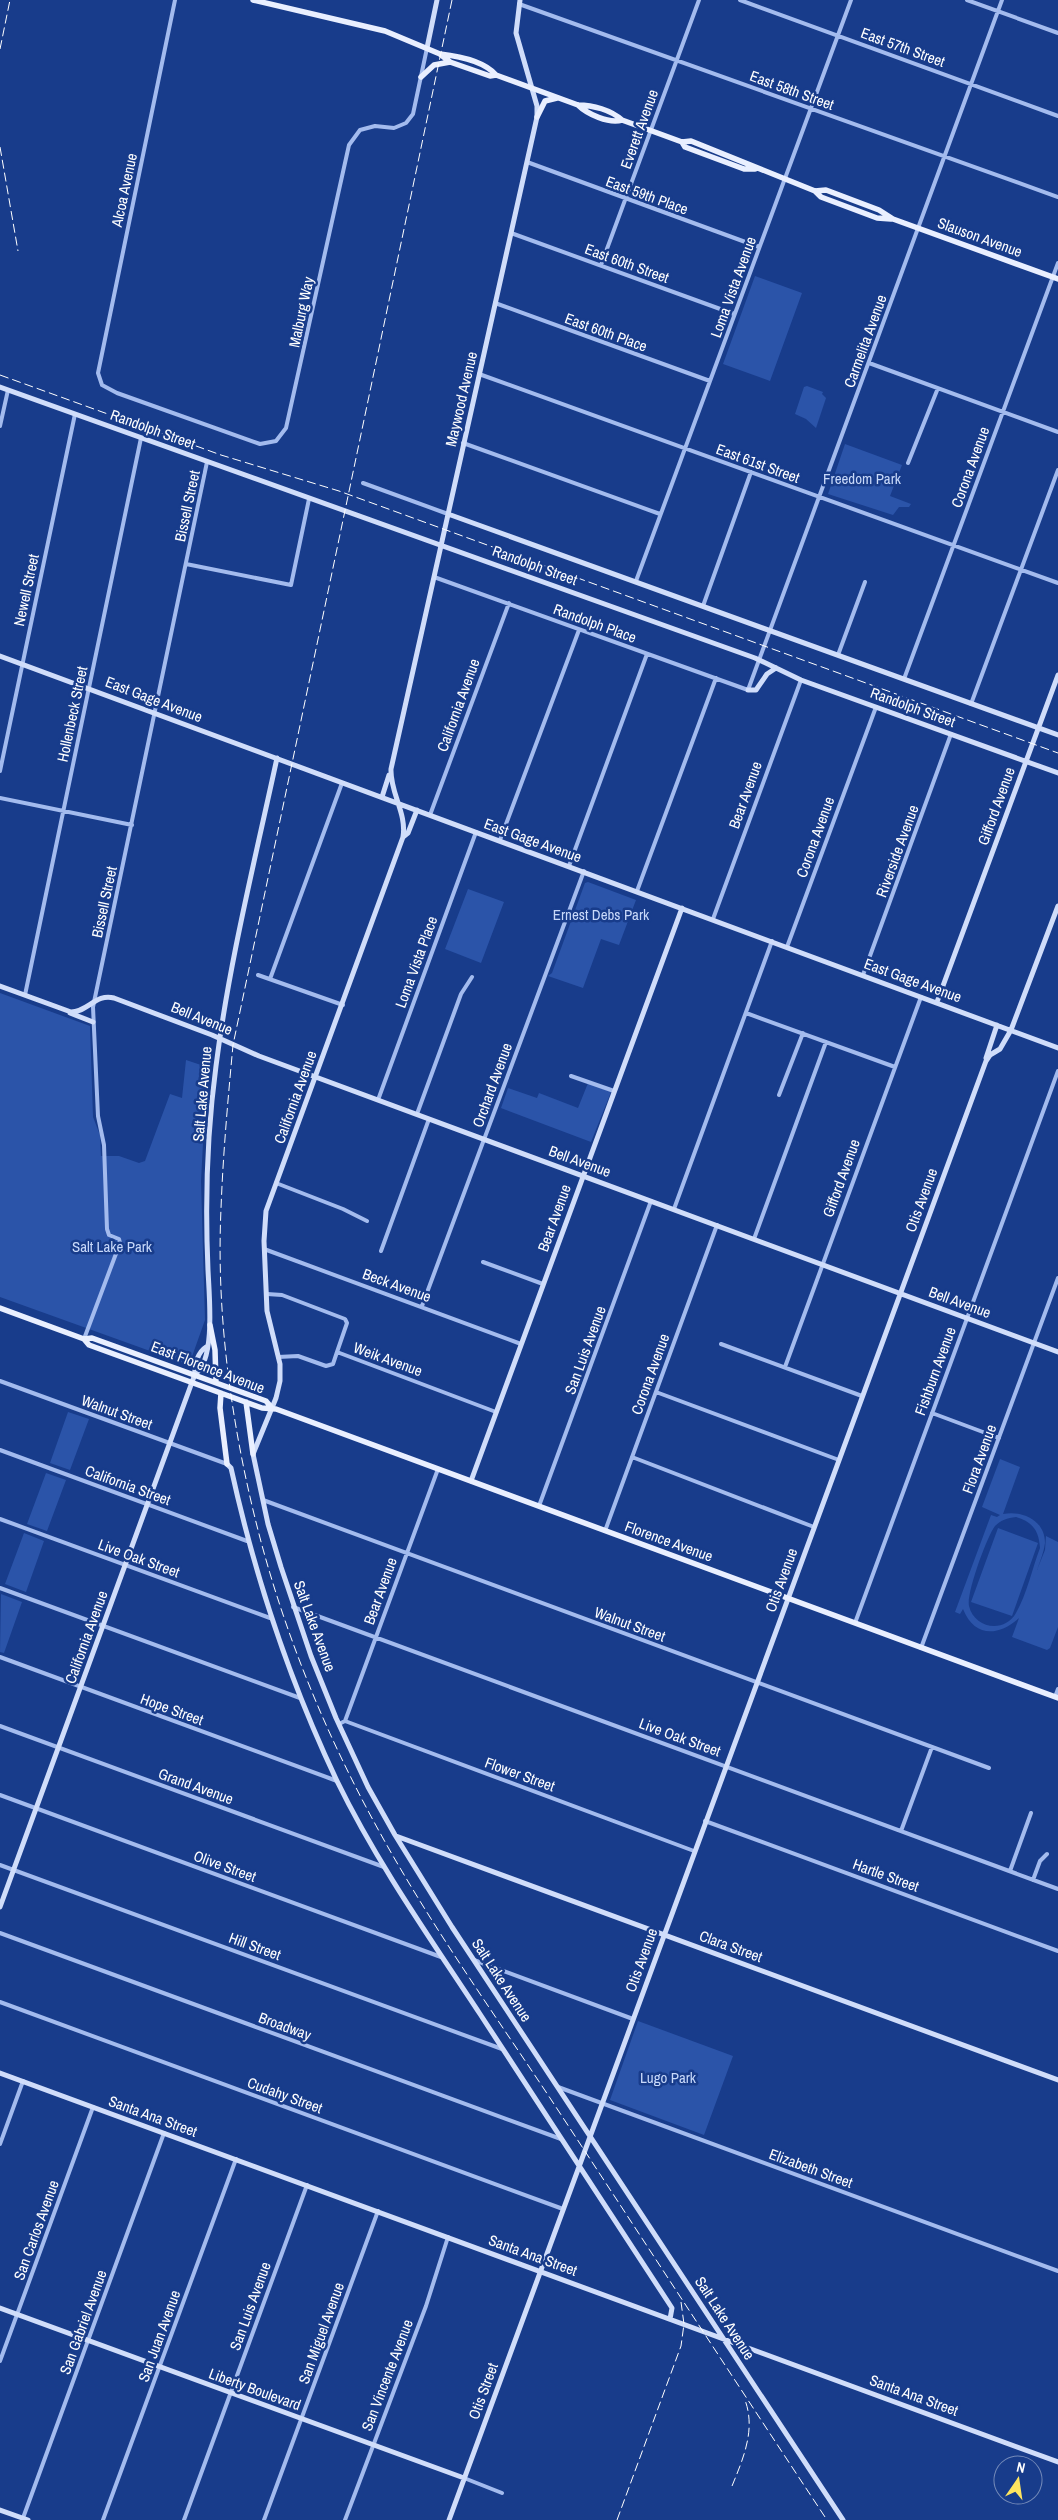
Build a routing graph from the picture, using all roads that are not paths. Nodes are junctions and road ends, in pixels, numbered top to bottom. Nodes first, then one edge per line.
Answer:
1 (175, 0) edge
2 (253, 0) edge
3 (437, 0) edge
4 (699, 0) edge
5 (740, 0) edge
6 (852, 0) edge
7 (966, 0) edge
8 (1002, 0) edge
9 (519, 2) edge
10 (998, 12) junction
11 (1058, 33) edge
12 (838, 36) junction
13 (425, 47) junction
14 (440, 54) junction
15 (677, 60) junction
16 (450, 62) junction
17 (496, 75) junction
18 (421, 77) junction
19 (971, 84) junction
20 (531, 88) junction
21 (558, 97) junction
22 (811, 109) junction
23 (1058, 116) edge
24 (537, 117) junction
25 (651, 130) junction
26 (945, 156) junction
27 (527, 162) junction
28 (784, 179) junction
29 (1058, 197) edge
30 (625, 199) junction
31 (918, 228) junction
32 (511, 233) junction
33 (759, 247) junction
34 (1058, 263) edge
35 (601, 265) junction
36 (1055, 278) edge
37 (495, 303) junction
38 (734, 314) junction
39 (869, 363) junction
40 (479, 374) junction
41 (710, 381) junction
42 (102, 385) joint
43 (0, 387) edge
44 (938, 388) junction
45 (8, 390) junction
46 (1003, 412) junction
47 (75, 414) junction
48 (0, 426) edge
49 (1058, 432) edge
50 (141, 438) junction
51 (464, 443) junction
52 (685, 448) junction
53 (207, 462) junction
54 (908, 463) dead end
55 (1058, 470) edge
56 (751, 472) junction
57 (363, 483) dead end
58 (819, 497) junction
59 (309, 499) junction
60 (448, 514) junction
61 (660, 514) junction
62 (441, 544) junction
63 (953, 545) junction
64 (186, 564) junction
65 (1021, 570) junction
66 (434, 577) junction
67 (636, 581) junction
68 (865, 582) dead end
69 (1058, 583) edge
70 (509, 604) junction
71 (703, 606) junction
72 (579, 630) junction
73 (770, 631) junction
74 (647, 654) junction
75 (838, 655) junction
76 (0, 656) edge
77 (759, 660) junction
78 (22, 664) junction
79 (776, 668) junction
80 (1058, 675) edge
81 (716, 678) junction
82 (904, 678) junction
83 (801, 680) junction
84 (89, 688) junction
85 (748, 690) junction
86 (971, 704) junction
87 (876, 707) junction
88 (155, 713) junction
89 (1038, 728) junction
90 (951, 734) junction
91 (1058, 735) edge
92 (277, 758) junction
93 (1026, 762) junction
94 (391, 769) junction
95 (0, 771) edge
96 (1058, 773) edge
97 (342, 782) junction
98 (382, 797) junction
99 (0, 798) edge
100 (398, 803) junction
101 (417, 810) junction
102 (63, 811) junction
103 (430, 815) junction
104 (132, 825) junction
105 (476, 832) junction
106 (403, 837) junction
107 (500, 840) junction
108 (569, 866) junction
109 (584, 871) junction
110 (637, 891) junction
111 (1058, 906) edge
112 (682, 908) junction
113 (713, 919) junction
114 (772, 941) junction
115 (786, 947) junction
116 (258, 975) dead end
117 (863, 975) junction
118 (472, 977) dead end
119 (270, 979) junction
120 (0, 986) edge
121 (25, 995) junction
122 (921, 997) junction
123 (95, 1000) junction
124 (937, 1002) junction
125 (343, 1005) junction
126 (68, 1011) junction
127 (746, 1012) junction
128 (93, 1022) junction
129 (997, 1025) junction
130 (1011, 1030) junction
131 (803, 1033) junction
132 (220, 1038) junction
133 (826, 1042) junction
134 (1058, 1048) edge
135 (986, 1061) junction
136 (895, 1067) junction
137 (1058, 1070) edge
138 (571, 1076) dead end
139 (316, 1077) junction
140 (614, 1092) junction
141 (779, 1095) dead end
142 (378, 1100) junction
143 (417, 1114) junction
144 (430, 1119) junction
145 (484, 1139) junction
146 (583, 1176) junction
147 (276, 1184) junction
148 (651, 1201) junction
149 (674, 1209) junction
150 (367, 1222) dead end
151 (717, 1225) junction
152 (754, 1239) junction
153 (264, 1249) junction
154 (381, 1251) dead end
155 (483, 1262) dead end
156 (823, 1264) junction
157 (1058, 1278) edge
158 (544, 1284) junction
159 (900, 1293) junction
160 (267, 1294) junction
161 (422, 1306) junction
162 (0, 1308) edge
163 (967, 1318) junction
164 (210, 1325) junction
165 (84, 1339) junction
166 (1034, 1343) junction
167 (521, 1344) junction
168 (722, 1344) dead end
169 (338, 1352) junction
170 (1058, 1352) edge
171 (278, 1357) junction
172 (785, 1367) junction
173 (195, 1374) junction
174 (0, 1381) edge
175 (216, 1382) junction
176 (192, 1383) junction
177 (656, 1392) junction
178 (221, 1394) junction
179 (862, 1396) junction
180 (246, 1402) junction
181 (272, 1408) junction
182 (496, 1412) junction
183 (932, 1413) junction
184 (999, 1438) junction
185 (170, 1443) junction
186 (0, 1450) edge
187 (253, 1454) junction
188 (632, 1458) junction
189 (838, 1460) junction
190 (227, 1464) junction
191 (438, 1469) junction
192 (471, 1481) junction
193 (263, 1500) junction
194 (148, 1504) junction
195 (539, 1507) junction
196 (0, 1519) edge
197 (814, 1527) junction
198 (605, 1531) junction
199 (248, 1541) junction
200 (407, 1553) junction
201 (125, 1565) junction
202 (0, 1588) edge
203 (787, 1598) junction
204 (294, 1607) junction
205 (270, 1618) junction
206 (855, 1623) junction
207 (103, 1626) junction
208 (376, 1637) junction
209 (922, 1648) junction
210 (0, 1657) edge
211 (756, 1682) junction
212 (81, 1687) junction
213 (1058, 1689) edge
214 (300, 1698) junction
215 (1057, 1698) edge
216 (345, 1721) junction
217 (339, 1724) junction
218 (0, 1726) edge
219 (932, 1747) junction
220 (58, 1748) junction
221 (726, 1766) junction
222 (989, 1768) dead end
223 (337, 1781) junction
224 (0, 1795) edge
225 (36, 1808) junction
226 (1031, 1813) dead end
227 (705, 1821) junction
228 (901, 1831) junction
229 (395, 1835) junction
230 (694, 1851) junction
231 (1047, 1854) dead end
232 (0, 1865) edge
233 (384, 1867) junction
234 (14, 1870) junction
235 (1010, 1871) junction
236 (1033, 1880) junction
237 (1058, 1889) edge
238 (0, 1907) edge
239 (0, 1933) edge
240 (664, 1934) junction
241 (1058, 1951) edge
242 (443, 1958) junction
243 (474, 1960) junction
244 (0, 2002) edge
245 (633, 2019) junction
246 (502, 2049) junction
247 (0, 2073) edge
248 (1058, 2080) edge
249 (23, 2081) junction
250 (556, 2086) junction
251 (602, 2103) junction
252 (94, 2107) junction
253 (164, 2133) junction
254 (590, 2135) junction
255 (562, 2140) junction
256 (0, 2144) edge
257 (236, 2159) junction
258 (579, 2165) junction
259 (306, 2185) junction
260 (563, 2209) junction
261 (378, 2211) junction
262 (448, 2237) junction
263 (540, 2270) junction
264 (1058, 2271) edge
265 (0, 2308) edge
266 (17, 2315) junction
267 (670, 2318) junction
268 (721, 2337) junction
269 (88, 2341) junction
270 (0, 2361) edge
271 (159, 2367) junction
272 (230, 2393) junction
273 (301, 2419) junction
274 (373, 2445) junction
275 (1058, 2462) edge
276 (464, 2478) junction
277 (502, 2493) dead end
278 (0, 2510) edge
279 (25, 2519) edge
280 (103, 2520) edge
281 (184, 2520) edge
282 (264, 2520) edge
283 (345, 2520) edge
284 (449, 2520) edge
285 (843, 2520) edge

1 - 42 street, Alcoa Avenue
2 - 13 main road, Slauson Avenue
3 - 13 street
4 - 15 street, Everett Avenue
5 - 12 street, East 57th Street
6 - 12 street, Loma Vista Avenue
7 - 10 street
8 - 10 street, Carmelita Avenue
9 - 15 street, East 58th Street
9 - 20 street, Maywood Avenue
10 - 11 street
10 - 19 street, Carmelita Avenue
12 - 19 street, East 57th Street
12 - 22 street, Loma Vista Avenue
13 - 14 main road, Slauson Avenue
13 - 18 street, Malburg Way
14 - 16 main road, Slauson Avenue
14 - 17 main road, Slauson Avenue
15 - 22 street, East 58th Street
15 - 25 street, Everett Avenue
16 - 17 main road, Slauson Avenue
16 - 18 main road
17 - 20 main road, Slauson Avenue
18 - 42 street, Malburg Way
19 - 23 street, East 57th Street
19 - 26 street, Carmelita Avenue
20 - 21 main road, Slauson Avenue
20 - 24 street, Maywood Avenue
21 - 24 main road
21 - 25 main road, Slauson Avenue
22 - 26 street, East 58th Street
22 - 28 street, Loma Vista Avenue
24 - 27 street, Maywood Avenue
25 - 28 main road, Slauson Avenue
25 - 30 street, Everett Avenue
26 - 29 street, East 58th Street
26 - 31 street, Carmelita Avenue
27 - 30 street, East 59th Place
27 - 32 street, Maywood Avenue
28 - 31 main road, Slauson Avenue
28 - 33 street, Loma Vista Avenue
30 - 33 street, East 59th Place
30 - 35 street, Everett Avenue
31 - 36 main road, Slauson Avenue
31 - 39 street, Carmelita Avenue
32 - 35 street, East 60th Street
32 - 37 street, Maywood Avenue
33 - 38 street, Loma Vista Avenue
34 - 36 street, Corona Avenue
35 - 38 street, East 60th Street
36 - 46 street, Corona Avenue
37 - 40 street, Maywood Avenue
37 - 41 street, East 60th Place
38 - 41 street, Loma Vista Avenue
39 - 44 street
39 - 58 street, Carmelita Avenue
40 - 51 street, Maywood Avenue
40 - 52 street, East 61st Street
41 - 52 street, Loma Vista Avenue
43 - 45 street, Randolph Street
44 - 46 street
44 - 54 street
45 - 47 street, Randolph Street
45 - 48 street
46 - 49 street
46 - 63 street, Corona Avenue
47 - 50 street, Randolph Street
47 - 78 street, Newell Street
50 - 53 street, Randolph Street
50 - 84 street, Hollenbeck Street
51 - 60 street, Maywood Avenue
51 - 61 street
52 - 56 street, East 61st Street
52 - 61 street, Loma Vista Avenue
53 - 59 street, Randolph Street
53 - 64 street, Bissell Street
55 - 65 street
56 - 58 street, East 61st Street
56 - 71 street
57 - 60 street, Randolph Street
58 - 63 street, East 61st Street
58 - 73 street, Carmelita Avenue
59 - 62 street, Randolph Street
59 - 64 street
60 - 62 street, Maywood Avenue
60 - 67 street, Randolph Street
61 - 67 street, Loma Vista Avenue
62 - 66 street, Maywood Avenue
62 - 77 street, Randolph Street
63 - 65 street, East 61st Street
63 - 82 street, Corona Avenue
64 - 88 street, Bissell Street
65 - 69 street, East 61st Street
65 - 86 street
66 - 70 street, Randolph Place
66 - 94 street, Maywood Avenue
67 - 71 street, Randolph Street
68 - 75 street
70 - 72 street, Randolph Place
70 - 103 street, California Avenue
71 - 73 street, Randolph Street
72 - 74 street, Randolph Place
72 - 107 street
73 - 75 street, Randolph Street
73 - 77 street, Carmelita Avenue
74 - 81 street, Randolph Place
74 - 108 street
75 - 82 street, Randolph Street
76 - 78 street, East Gage Avenue
77 - 79 street, Randolph Street
77 - 85 street, Carmelita Avenue
78 - 84 street, East Gage Avenue
78 - 95 street, Newell Street
79 - 83 street, Randolph Street
79 - 85 street
80 - 89 street, Gifford Avenue
81 - 85 street, Randolph Place
81 - 110 street
82 - 86 street, Randolph Street
83 - 87 street, Randolph Street
83 - 113 street, Bear Avenue
84 - 88 street, East Gage Avenue
84 - 102 street, Hollenbeck Street
86 - 89 street, Randolph Street
87 - 90 street, Randolph Street
87 - 115 street, Corona Avenue
88 - 92 street, East Gage Avenue
88 - 104 street, Bissell Street
89 - 91 street, Randolph Street
89 - 93 street, Gifford Avenue
90 - 93 street, Randolph Street
90 - 117 street, Riverside Avenue
92 - 97 street, East Gage Avenue
92 - 132 street, Salt Lake Avenue
93 - 96 street, Randolph Street
93 - 124 street, Gifford Avenue
94 - 98 street
94 - 100 street, Maywood Avenue
97 - 98 street, East Gage Avenue
97 - 119 street
98 - 100 street, East Gage Avenue
99 - 102 street
100 - 101 street, East Gage Avenue
100 - 106 street, California Avenue
101 - 103 street, East Gage Avenue
101 - 106 street
102 - 104 street
102 - 121 street, Hollenbeck Street
103 - 105 street, East Gage Avenue
104 - 123 street, Bissell Street
105 - 107 street, East Gage Avenue
105 - 142 street, Loma Vista Place
106 - 125 street, California Avenue
107 - 108 street, East Gage Avenue
108 - 109 street, East Gage Avenue
109 - 110 street, East Gage Avenue
109 - 145 street, Orchard Avenue
110 - 112 street, East Gage Avenue
111 - 130 street, Otis Avenue
112 - 113 street, East Gage Avenue
112 - 140 street, Bear Avenue
113 - 114 street, East Gage Avenue
114 - 115 street, East Gage Avenue
114 - 127 street
115 - 117 street, East Gage Avenue
116 - 119 street
117 - 122 street, East Gage Avenue
118 - 143 street
119 - 125 street
120 - 121 street
121 - 126 street
122 - 124 street, East Gage Avenue
122 - 136 street, Gifford Avenue
123 - 126 street
123 - 128 street, Bissell Street
123 - 132 street, Bell Avenue
124 - 129 street, East Gage Avenue
125 - 139 street, California Avenue
126 - 128 street
127 - 131 street
127 - 149 street
128 - 165 street, Bissell Street
129 - 130 street, East Gage Avenue
129 - 135 street
130 - 134 street, East Gage Avenue
130 - 135 street, Otis Avenue
131 - 133 street
131 - 141 street
132 - 139 street, Bell Avenue
132 - 164 street, Salt Lake Avenue
133 - 136 street
133 - 152 street
135 - 159 street, Otis Avenue
136 - 156 street, Gifford Avenue
137 - 163 street, Fishburn Avenue
138 - 140 street
139 - 142 street, Bell Avenue
139 - 147 street, California Avenue
140 - 146 street, Bear Avenue
142 - 143 street, Bell Avenue
143 - 144 street, Bell Avenue
144 - 145 street, Bell Avenue
144 - 154 street
145 - 146 street, Bell Avenue
145 - 161 street, Orchard Avenue
146 - 148 street, Bell Avenue
146 - 158 street, Bear Avenue
147 - 150 street
147 - 153 street, California Avenue
148 - 149 street, Bell Avenue
148 - 195 street, San Luis Avenue
149 - 151 street, Bell Avenue
151 - 152 street, Bell Avenue
151 - 177 street, Corona Avenue
152 - 156 street, Bell Avenue
153 - 160 street, California Avenue
153 - 161 street, Beck Avenue
155 - 158 street
156 - 159 street, Bell Avenue
156 - 172 street, Gifford Avenue
157 - 166 street, Flora Avenue
158 - 167 street, Bear Avenue
159 - 163 street, Bell Avenue
159 - 179 street, Otis Avenue
160 - 169 street
160 - 171 street, California Avenue
161 - 167 street, Beck Avenue
162 - 165 main road, East Florence Avenue
163 - 166 street, Bell Avenue
163 - 183 street, Fishburn Avenue
164 - 173 street, Salt Lake Avenue
164 - 175 main road
165 - 173 main road, East Florence Avenue
165 - 176 main road, East Florence Avenue
166 - 170 street, Bell Avenue
166 - 184 street, Flora Avenue
167 - 182 street, Bear Avenue
168 - 172 street
169 - 171 street, Weik Avenue
169 - 182 street, Weik Avenue
171 - 181 street, California Avenue
172 - 179 street
173 - 175 main road, East Florence Avenue
173 - 176 street, California Avenue
174 - 185 street, Walnut Street
175 - 181 main road, East Florence Avenue
176 - 178 main road, East Florence Avenue
176 - 185 street, California Avenue
177 - 188 street, Corona Avenue
177 - 189 street
178 - 180 main road, East Florence Avenue
178 - 190 main road
179 - 189 street, Otis Avenue
180 - 181 main road, East Florence Avenue
180 - 187 main road
181 - 187 street
181 - 191 main road, Florence Avenue
182 - 192 street, Bear Avenue
183 - 184 street
183 - 206 street, Fishburn Avenue
184 - 209 street, Flora Avenue
185 - 190 street, Walnut Street
185 - 194 street, California Avenue
186 - 194 street, California Street
187 - 193 street, Salt Lake Avenue
188 - 197 street
188 - 198 street, Corona Avenue
189 - 197 street, Otis Avenue
190 - 199 street
191 - 192 main road, Florence Avenue
191 - 200 street, Bear Avenue
192 - 195 main road, Florence Avenue
193 - 200 street, Walnut Street
193 - 204 street, Salt Lake Avenue
194 - 199 street, California Street
194 - 201 street, California Avenue
195 - 198 main road, Florence Avenue
196 - 201 street, Live Oak Street
197 - 203 street, Otis Avenue
198 - 203 main road, Florence Avenue
199 - 205 street
200 - 208 street, Bear Avenue
200 - 211 street, Walnut Street
201 - 205 street, Live Oak Street
201 - 207 street, California Avenue
202 - 207 street
203 - 206 main road, Florence Avenue
203 - 211 street, Otis Avenue
204 - 208 street, Live Oak Street
204 - 217 street, Salt Lake Avenue
205 - 214 street
206 - 209 main road, Florence Avenue
207 - 212 street, California Avenue
207 - 214 street
208 - 216 street, Bear Avenue
208 - 221 street, Live Oak Street
209 - 215 main road, Florence Avenue
210 - 212 street, Hope Street
211 - 219 street, Walnut Street
211 - 221 street, Otis Avenue
212 - 220 street, California Avenue
212 - 223 street, Hope Street
213 - 215 street
214 - 223 street
216 - 217 street
216 - 230 street, Flower Street
217 - 229 street, Salt Lake Avenue
218 - 220 street, Grand Avenue
219 - 222 street, Walnut Street
219 - 228 street
220 - 225 street, California Avenue
220 - 233 street, Grand Avenue
221 - 227 street, Otis Avenue
221 - 228 street, Live Oak Street
223 - 233 street
224 - 225 street, Olive Street
225 - 234 street, California Avenue
225 - 242 street, Olive Street
226 - 235 street
227 - 230 street, Otis Avenue
227 - 241 street, Hartle Street
228 - 235 street, Live Oak Street
229 - 240 street, Clara Street
229 - 243 street, Salt Lake Avenue
230 - 240 street, Otis Avenue
231 - 236 street
232 - 234 street, Hill Street
233 - 242 street
234 - 238 street, California Avenue
234 - 246 street, Hill Street
235 - 236 street, Live Oak Street
236 - 237 street, Live Oak Street
239 - 255 street, Broadway
240 - 245 street, Otis Avenue
240 - 248 street, Clara Street
242 - 246 street
243 - 245 street
243 - 250 street, Salt Lake Avenue
244 - 260 street, Cudahy Street
245 - 251 street, Otis Avenue
246 - 255 street
247 - 249 street, Santa Ana Street
249 - 252 street, Santa Ana Street
249 - 256 street
250 - 251 street, Elizabeth Street
250 - 254 street, Salt Lake Avenue
251 - 254 street, Otis Avenue
251 - 264 street, Elizabeth Street
252 - 253 street, Santa Ana Street
252 - 266 street, San Carlos Avenue
253 - 257 street, Santa Ana Street
253 - 269 street, San Gabriel Avenue
254 - 258 street, Otis Avenue
254 - 268 street, Salt Lake Avenue
255 - 258 street
257 - 259 street, Santa Ana Street
257 - 271 street, San Juan Avenue
258 - 260 street, Otis Avenue
258 - 267 street
259 - 261 street, Santa Ana Street
259 - 272 street, San Luis Avenue
260 - 263 street, Otis Avenue
261 - 262 street, Santa Ana Street
261 - 273 street, San Miguel Avenue
262 - 263 street, Santa Ana Street
262 - 274 street, San Vincente Avenue
263 - 267 street, Santa Ana Street
263 - 276 street, Otis Street
265 - 266 street, Liberty Boulevard
266 - 269 street, Liberty Boulevard
266 - 270 street, San Carlos Avenue
267 - 268 street, Santa Ana Street
268 - 275 street, Santa Ana Street
268 - 285 street, Salt Lake Avenue
269 - 271 street, Liberty Boulevard
269 - 279 street, San Gabriel Avenue
271 - 272 street, Liberty Boulevard
271 - 280 street, San Juan Avenue
272 - 273 street, Liberty Boulevard
272 - 281 street, San Luis Avenue
273 - 274 street, Liberty Boulevard
273 - 282 street, San Miguel Avenue
274 - 276 street, Liberty Boulevard
274 - 283 street, San Vincente Avenue
276 - 277 street, Liberty Boulevard
276 - 284 street, Otis Street
278 - 279 street

